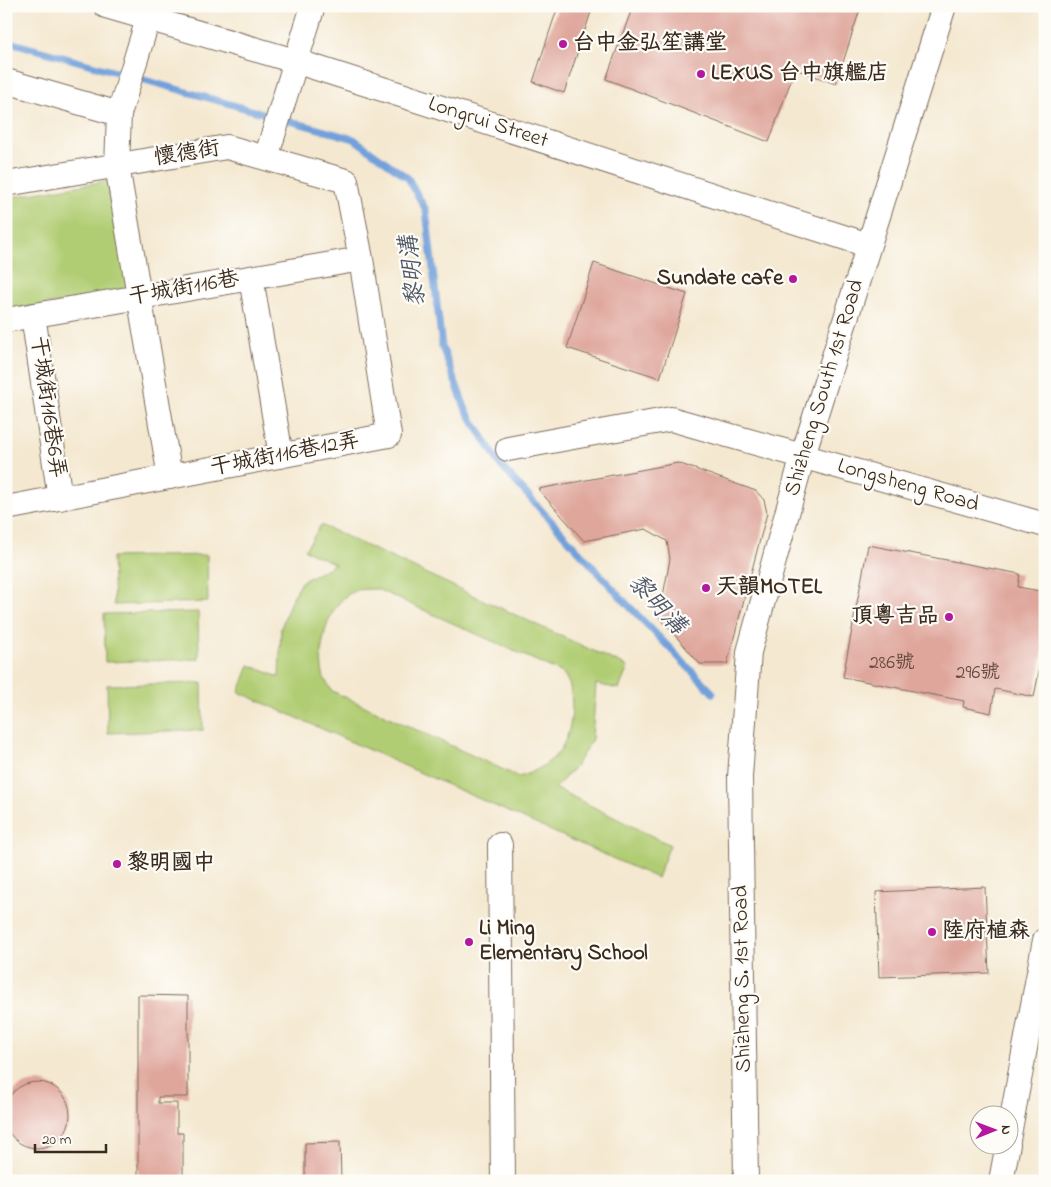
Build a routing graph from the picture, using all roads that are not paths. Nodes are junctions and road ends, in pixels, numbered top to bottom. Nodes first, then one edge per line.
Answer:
1 (106, 6) edge
2 (313, 6) edge
3 (944, 6) edge
4 (146, 26) junction
5 (294, 67) junction
6 (6, 80) edge
7 (122, 106) junction
8 (272, 140) dead end
9 (117, 166) junction
10 (6, 184) edge
11 (868, 245) junction
12 (361, 259) junction
13 (251, 278) junction
14 (141, 297) junction
15 (33, 315) junction
16 (6, 320) edge
17 (508, 449) dead end
18 (803, 455) junction
19 (281, 456) junction
20 (170, 477) junction
21 (60, 498) junction
22 (6, 508) edge
23 (1045, 525) edge
24 (500, 845) dead end
25 (1045, 940) edge
26 (1015, 1104) edge
27 (1006, 1154) edge
28 (503, 1181) edge
29 (746, 1181) edge
30 (1001, 1181) edge

1 - 4 street, Longrui Street
2 - 5 street
3 - 11 street, Shizheng South 1st Road
4 - 5 street, Longrui Street
4 - 7 street
5 - 8 street
5 - 11 street, Longrui Street
6 - 7 street
7 - 9 street
9 - 10 street, 懷德街
9 - 12 street, 懷德街
9 - 14 street
11 - 18 street, Shizheng South 1st Road
12 - 13 street, 干城街116巷
12 - 19 street, 干城街116巷12弄
13 - 14 street, 干城街116巷
13 - 19 street
14 - 15 street, 干城街116巷
14 - 20 street
15 - 16 street, 干城街116巷
15 - 21 street, 干城街116巷6弄
17 - 18 street, Longsheng Road
18 - 23 street, Longsheng Road
18 - 29 street, Shizheng South 1st Road
19 - 20 street, 干城街116巷12弄
20 - 21 street, 干城街116巷12弄
21 - 22 street, 干城街116巷12弄
24 - 28 street
25 - 26 street
27 - 30 street

